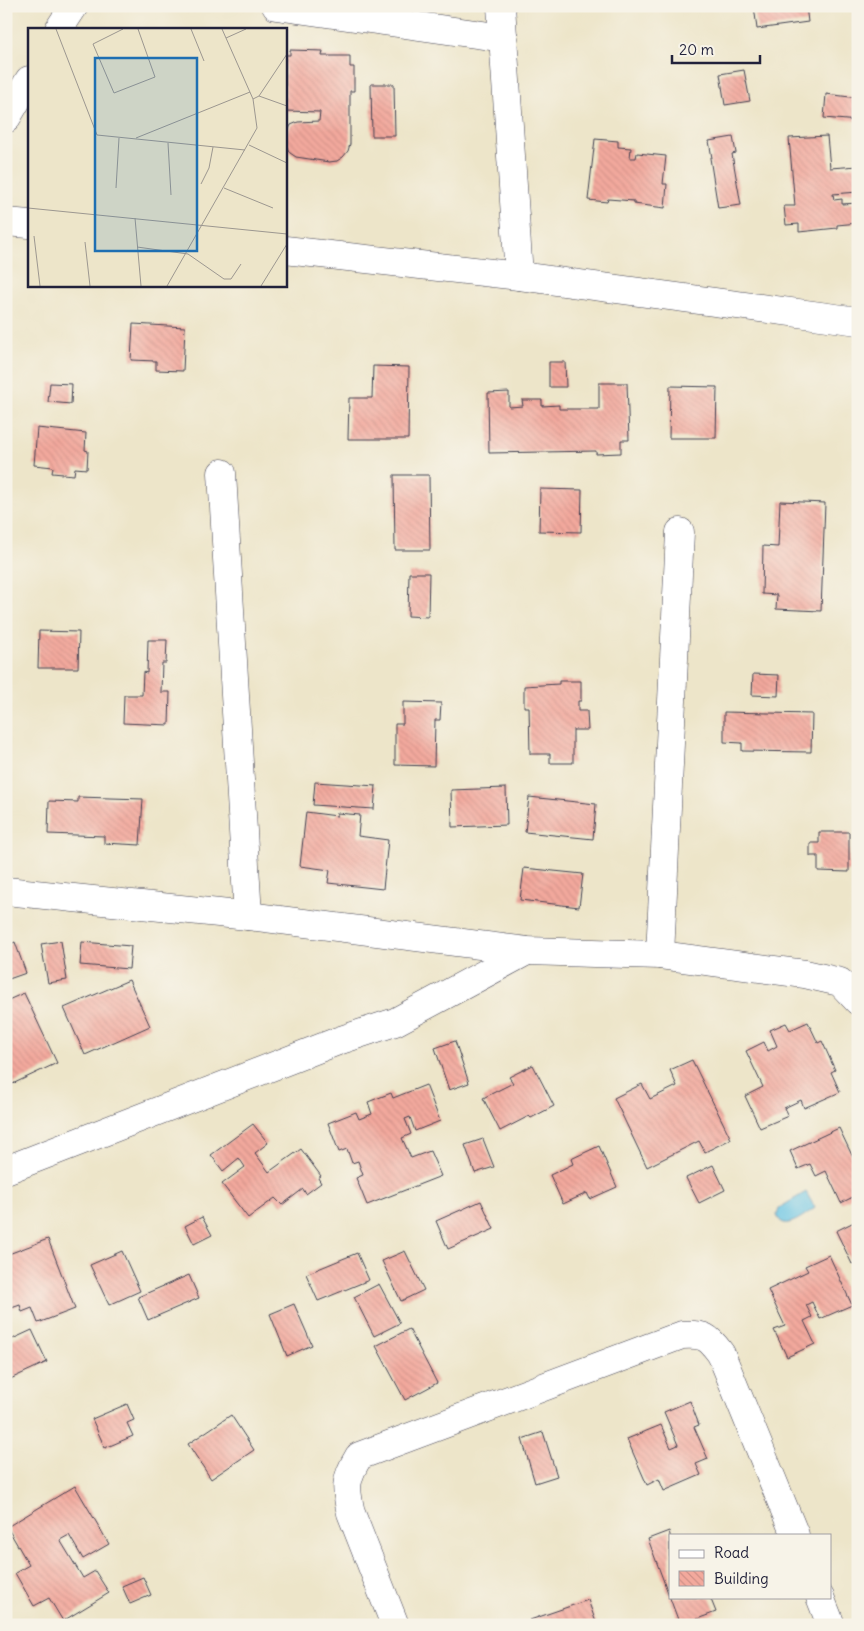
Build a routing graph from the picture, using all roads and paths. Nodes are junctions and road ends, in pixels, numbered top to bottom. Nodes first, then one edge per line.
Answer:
1 (74, 6) edge
2 (276, 6) edge
3 (501, 6) edge
4 (60, 28) edge
5 (504, 38) junction
6 (28, 82) edge
7 (6, 119) edge
8 (6, 222) edge
9 (28, 224) edge
10 (286, 250) edge
11 (519, 276) junction
12 (858, 321) edge
13 (222, 473) dead end
14 (680, 532) dead end
15 (6, 891) edge
16 (248, 916) junction
17 (527, 951) junction
18 (660, 956) junction
19 (858, 1001) edge
20 (6, 1170) edge
21 (795, 1534) edge
22 (820, 1598) edge
23 (395, 1625) edge
24 (831, 1625) edge

1 - 4 street
2 - 5 street
3 - 5 street
5 - 11 street
6 - 7 street
8 - 9 street
10 - 11 street
11 - 12 street
13 - 16 street
14 - 18 street
15 - 16 street
16 - 17 street
17 - 18 street
17 - 20 street
18 - 19 street
21 - 23 street
22 - 24 street

